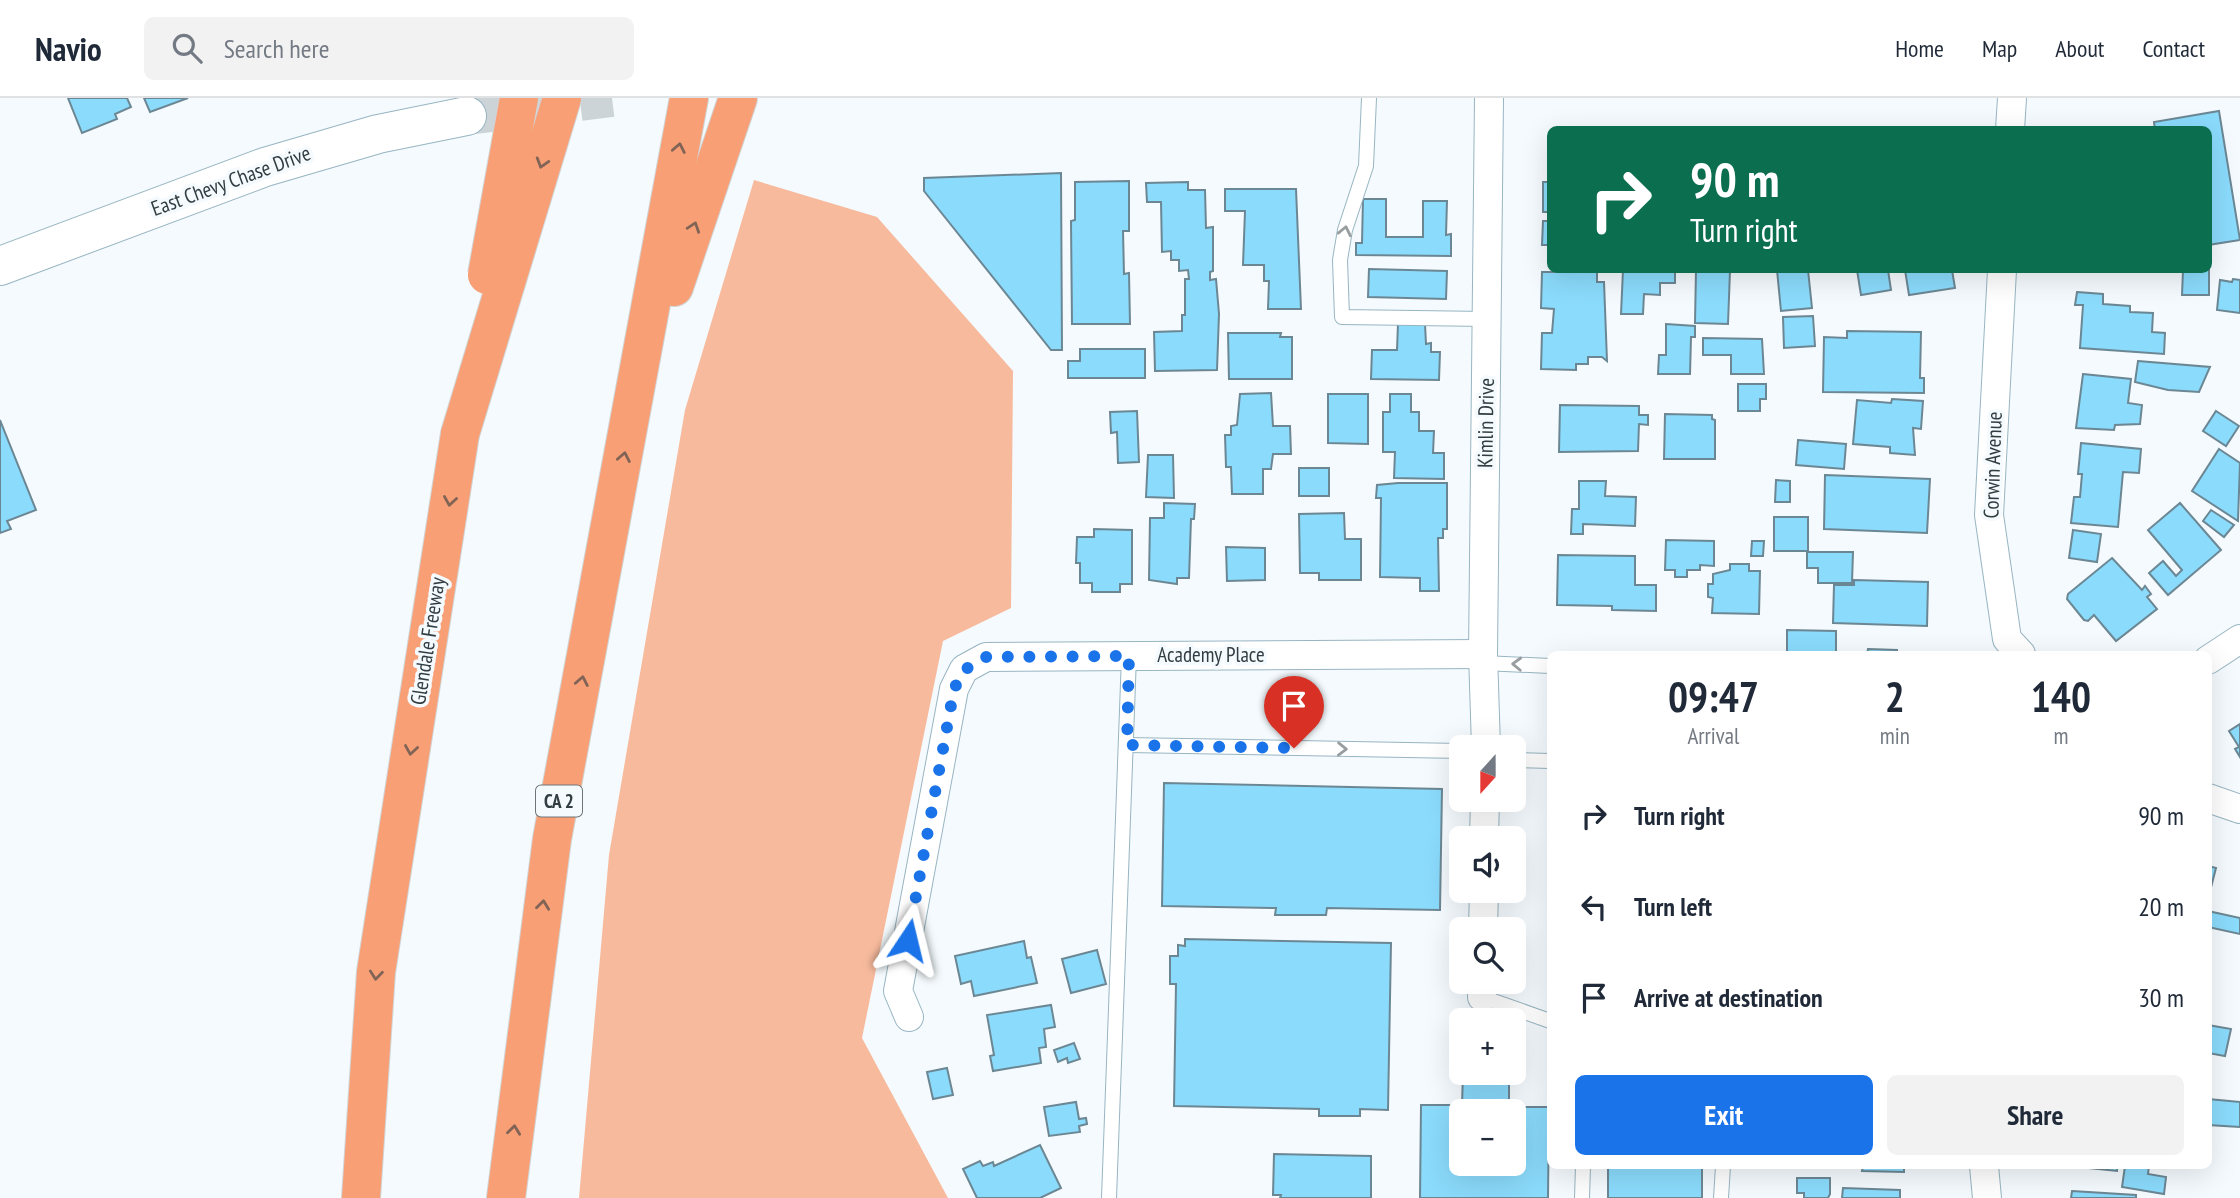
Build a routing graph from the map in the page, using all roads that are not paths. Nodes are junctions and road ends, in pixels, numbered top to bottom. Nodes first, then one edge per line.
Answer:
1 (519, 98) edge
2 (562, 98) edge
3 (689, 98) edge
4 (738, 98) edge
5 (1369, 98) edge
6 (1489, 98) edge
7 (2012, 98) edge
8 (467, 116) tunnel mouth
9 (2010, 126) edge
10 (0, 266) edge
11 (2002, 273) edge
12 (1487, 319) junction
13 (633, 408) junction
14 (460, 434) junction
15 (2240, 639) edge
16 (2018, 651) edge
17 (1129, 656) junction
18 (2212, 657) edge
19 (1483, 659) junction
20 (1547, 666) edge
21 (1486, 735) edge
22 (1127, 745) junction
23 (1449, 751) edge
24 (1526, 760) edge
25 (1547, 761) edge
26 (2212, 799) edge
27 (2240, 809) edge
28 (1491, 994) edge
29 (909, 1017) dead end
30 (1547, 1020) edge
31 (1583, 1169) edge
32 (1723, 1169) edge
33 (1984, 1169) edge
34 (361, 1198) edge
35 (506, 1198) edge
36 (1109, 1198) edge
37 (1582, 1198) edge
38 (1721, 1198) edge
39 (1987, 1198) edge

1 - 14 highway, bridge
2 -> 14 highway, Glendale Freeway, bridge
13 -> 3 highway, CA 2
13 -> 4 highway
12 -> 5 lane
6 - 12 street, Kimlin Drive
7 - 9 street
8 - 10 main road, East Chevy Chase Drive
11 - 16 street, Corwin Avenue
12 - 19 street, Kimlin Drive
35 -> 13 highway, CA 2
14 -> 34 highway, Glendale Freeway
15 - 18 street
17 - 19 street, Academy Place
17 - 22 lane
17 - 29 street, Academy Place
20 -> 19 lane
19 - 21 street, Kimlin Drive
22 -> 23 lane
22 - 36 lane
24 - 25 lane
26 - 27 street
28 - 30 lane
31 - 37 lane
32 - 38 lane
33 - 39 street

